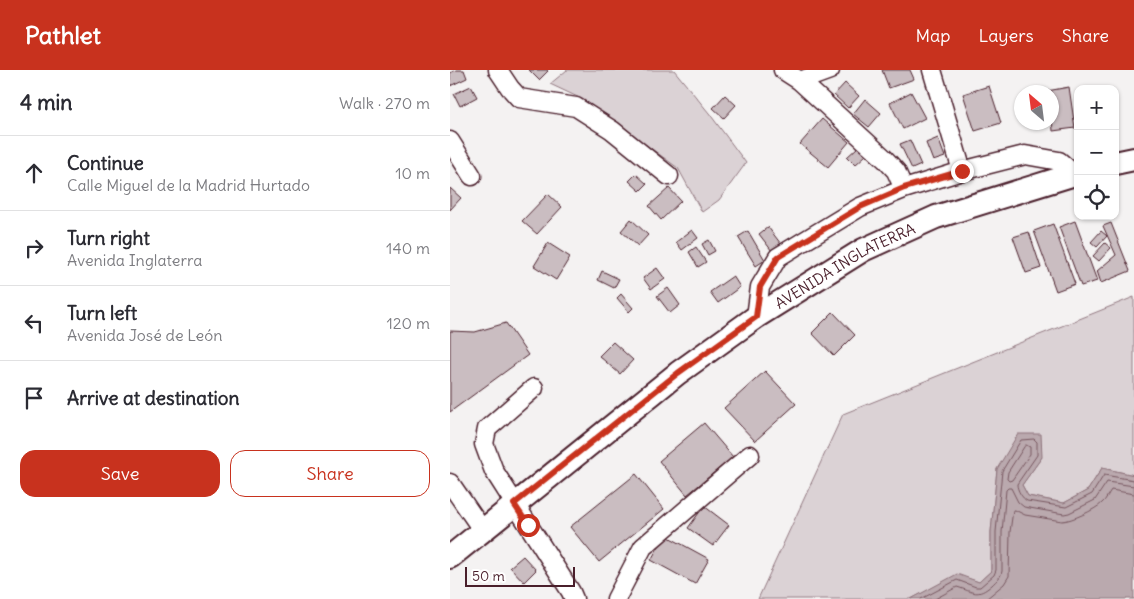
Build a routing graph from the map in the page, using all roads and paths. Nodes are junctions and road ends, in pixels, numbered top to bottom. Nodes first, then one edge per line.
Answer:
1 (498, 70) edge
2 (783, 70) edge
3 (830, 70) edge
4 (932, 70) edge
5 (800, 81) junction
6 (450, 142) edge
7 (1134, 159) edge
8 (1119, 162) edge
9 (962, 171) junction
10 (1074, 172) edge
11 (1074, 174) edge
12 (472, 176) dead end
13 (669, 176) dead end
14 (904, 188) junction
15 (756, 317) junction
16 (534, 388) dead end
17 (750, 456) dead end
18 (450, 482) edge
19 (514, 504) junction
20 (483, 531) junction
21 (450, 557) edge
22 (574, 599) edge
23 (616, 599) edge

1 - 13 street
2 - 5 street
3 - 5 street
4 - 9 street
5 - 14 street
6 - 12 street
7 - 8 main road
9 - 10 street
9 - 14 street
11 - 15 main road, AVENIDA INGLATERRA
14 - 15 street
15 - 19 main road, AVENIDA INGLATERRA
16 - 19 street
17 - 23 street
18 - 20 street
19 - 20 main road, AVENIDA INGLATERRA
19 - 22 street
20 - 21 main road, AVENIDA INGLATERRA

